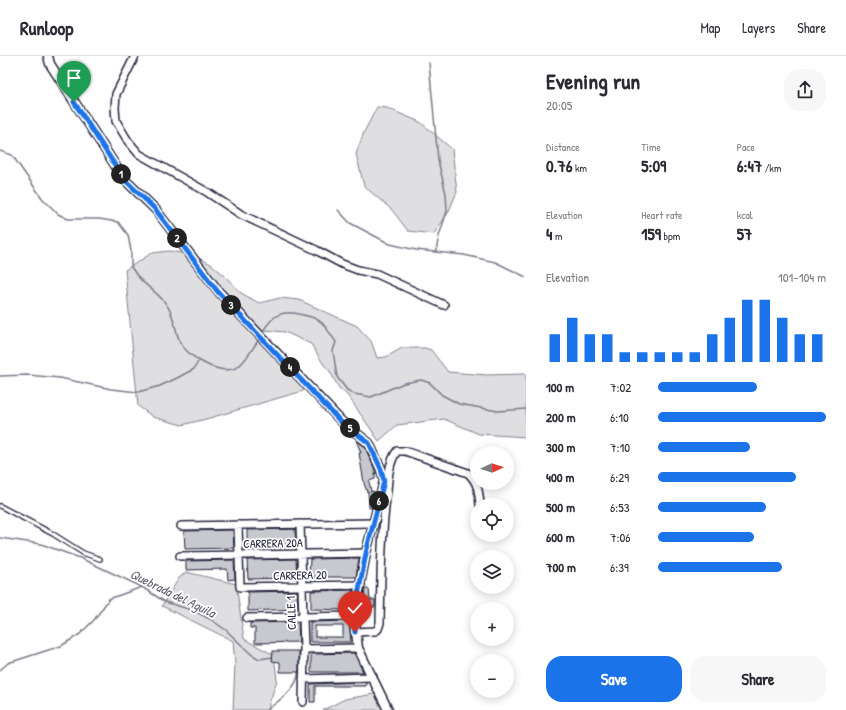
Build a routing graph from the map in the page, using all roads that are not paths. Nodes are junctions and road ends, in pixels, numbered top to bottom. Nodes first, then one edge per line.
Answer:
1 (48, 56) edge
2 (135, 56) edge
3 (444, 305) dead end
4 (479, 498) edge
5 (0, 506) edge
6 (374, 523) junction
7 (300, 524) junction
8 (238, 525) junction
9 (181, 526) dead end
10 (366, 553) junction
11 (300, 554) junction
12 (239, 555) junction
13 (180, 556) dead end
14 (100, 559) dead end
15 (361, 585) junction
16 (301, 586) junction
17 (354, 616) junction
18 (247, 618) dead end
19 (302, 618) junction
20 (355, 632) junction
21 (304, 648) junction
22 (358, 648) junction
23 (373, 677) junction
24 (303, 679) junction
25 (304, 702) dead end
26 (388, 710) edge

1 - 6 street
2 - 3 street
4 - 20 street
5 - 14 lane
6 - 7 street
6 - 10 street
7 - 8 street
7 - 11 street, CALLE 1
8 - 9 street
8 - 12 street
10 - 11 street, CARRERA 20A
10 - 15 street
11 - 12 street, CARRERA 20A
11 - 16 street, CALLE 1
12 - 13 street, CARRERA 20A
12 - 16 street, CARRERA 20
15 - 16 street, CARRERA 20
15 - 17 street
16 - 19 street, CALLE 1
17 - 19 street
17 - 20 street
18 - 19 street
19 - 21 street, CALLE 1
20 - 22 street
21 - 22 street
21 - 24 street, CALLE 1
22 - 23 street
23 - 24 street
23 - 26 street
24 - 25 street, CALLE 1

